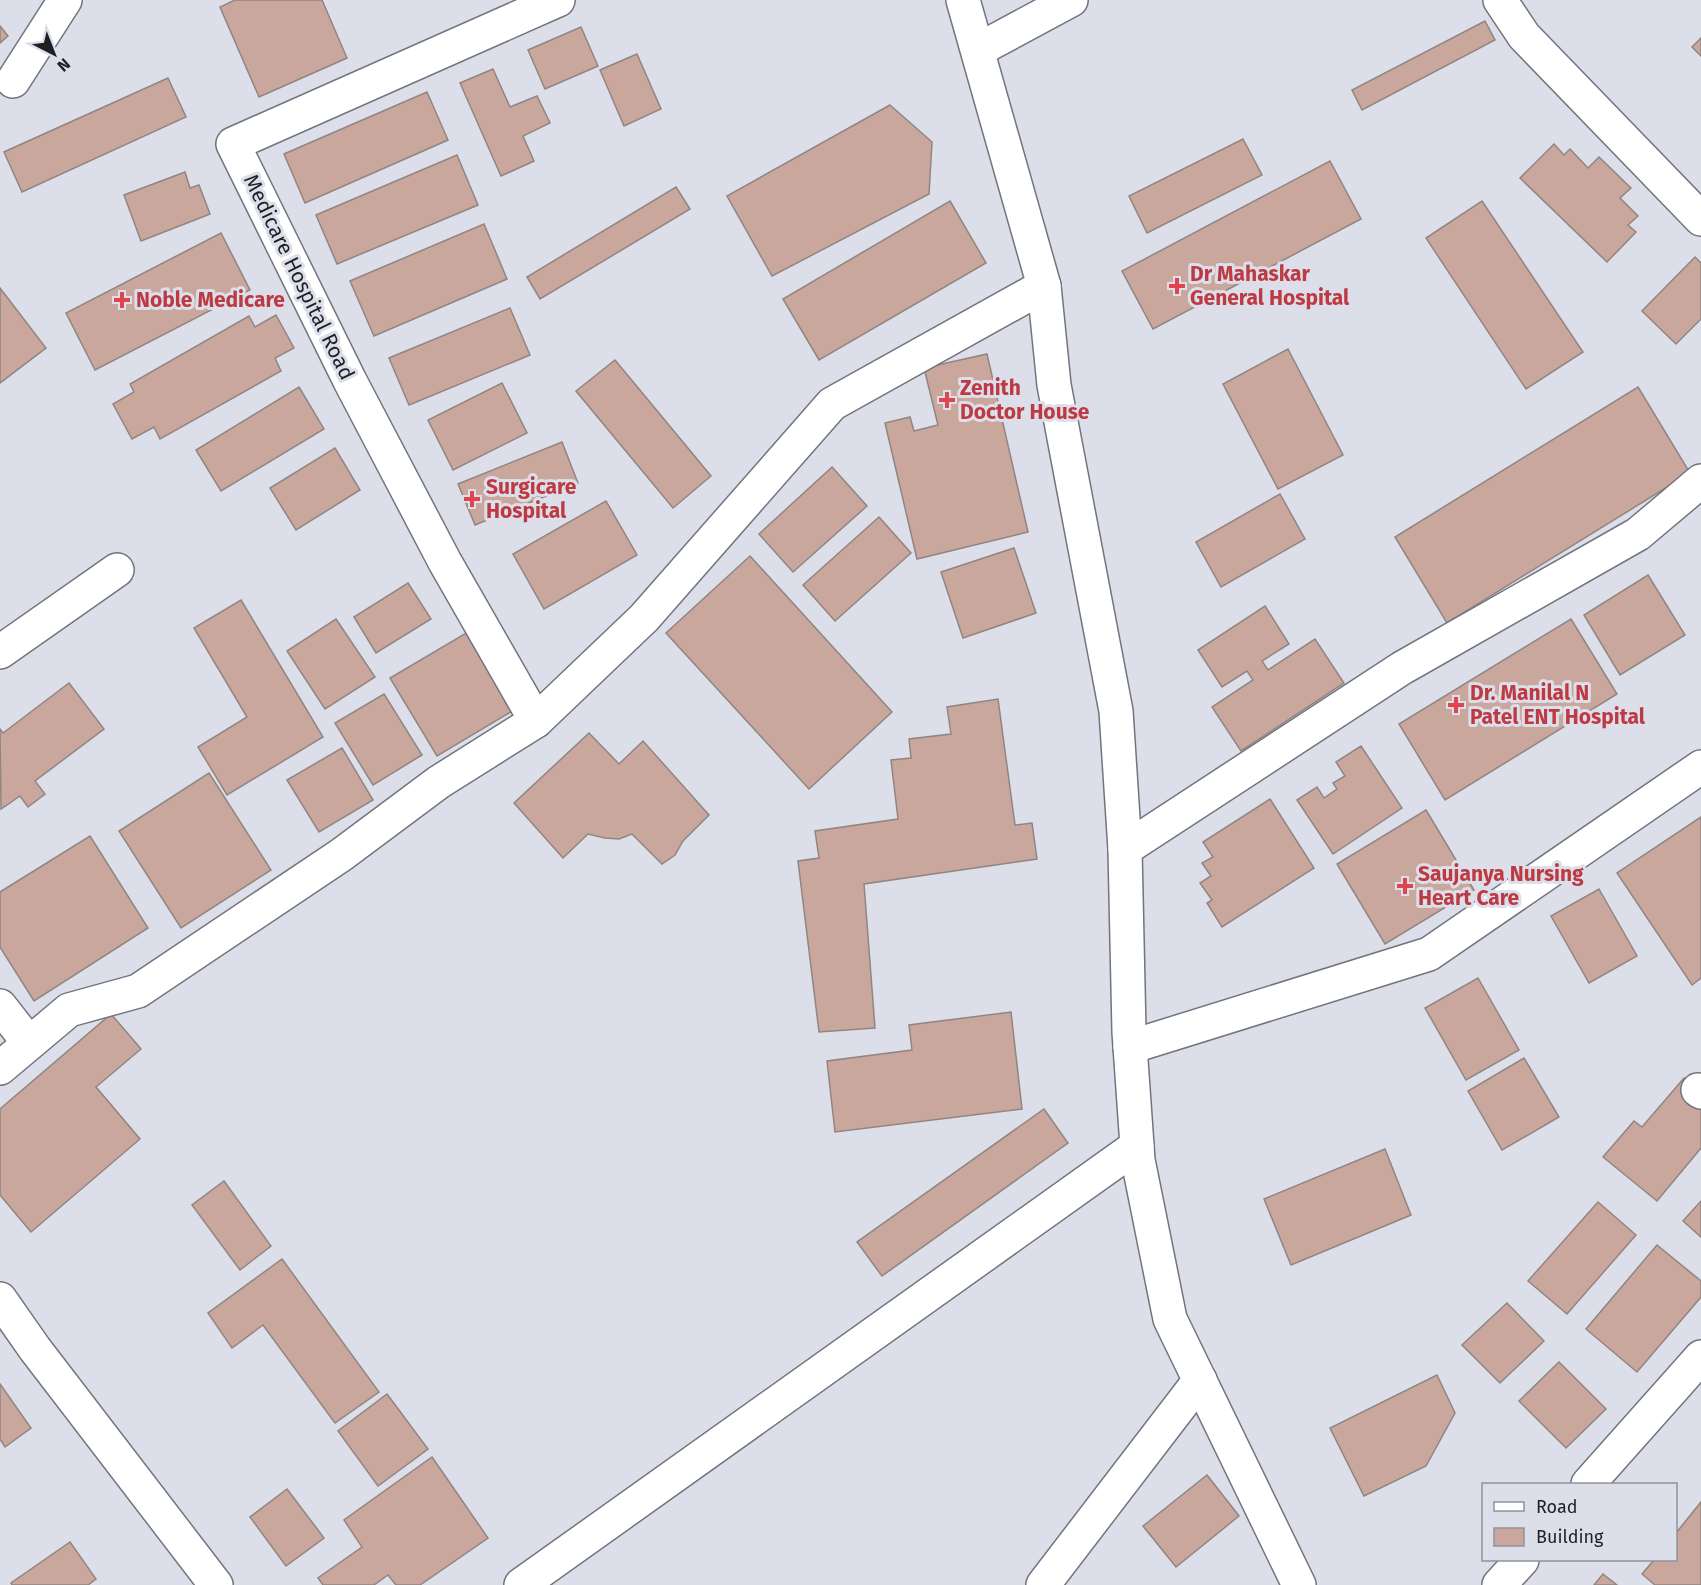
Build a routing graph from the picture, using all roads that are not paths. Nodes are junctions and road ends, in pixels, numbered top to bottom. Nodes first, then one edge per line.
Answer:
1 (65, 0) edge
2 (558, 0) edge
3 (963, 0) edge
4 (1071, 0) edge
5 (1500, 0) edge
6 (978, 50) junction
7 (13, 81) dead end
8 (1701, 219) edge
9 (1044, 286) junction
10 (1701, 481) edge
11 (117, 570) dead end
12 (0, 652) edge
13 (536, 721) junction
14 (1701, 766) edge
15 (1125, 849) junction
16 (0, 1006) edge
17 (29, 1043) junction
18 (1130, 1047) junction
19 (0, 1068) edge
20 (1137, 1146) junction
21 (0, 1299) edge
22 (1701, 1357) edge
23 (1200, 1380) junction
24 (1590, 1483) edge
25 (1521, 1561) edge
26 (216, 1585) edge
27 (521, 1585) edge
28 (1042, 1585) edge
29 (1299, 1585) edge
30 (1499, 1585) edge

1 - 7 street
2 - 13 street, Medicare Hospital Road
3 - 6 street
4 - 6 street
5 - 8 street
6 - 9 street
9 - 13 street
9 - 15 street
10 - 15 street
11 - 12 street
13 - 17 street
14 - 18 street
15 - 18 street
16 - 17 street
17 - 19 street
18 - 20 street
20 - 23 street
20 - 27 street
21 - 26 street
22 - 24 street
23 - 28 street
23 - 29 street
25 - 30 street

